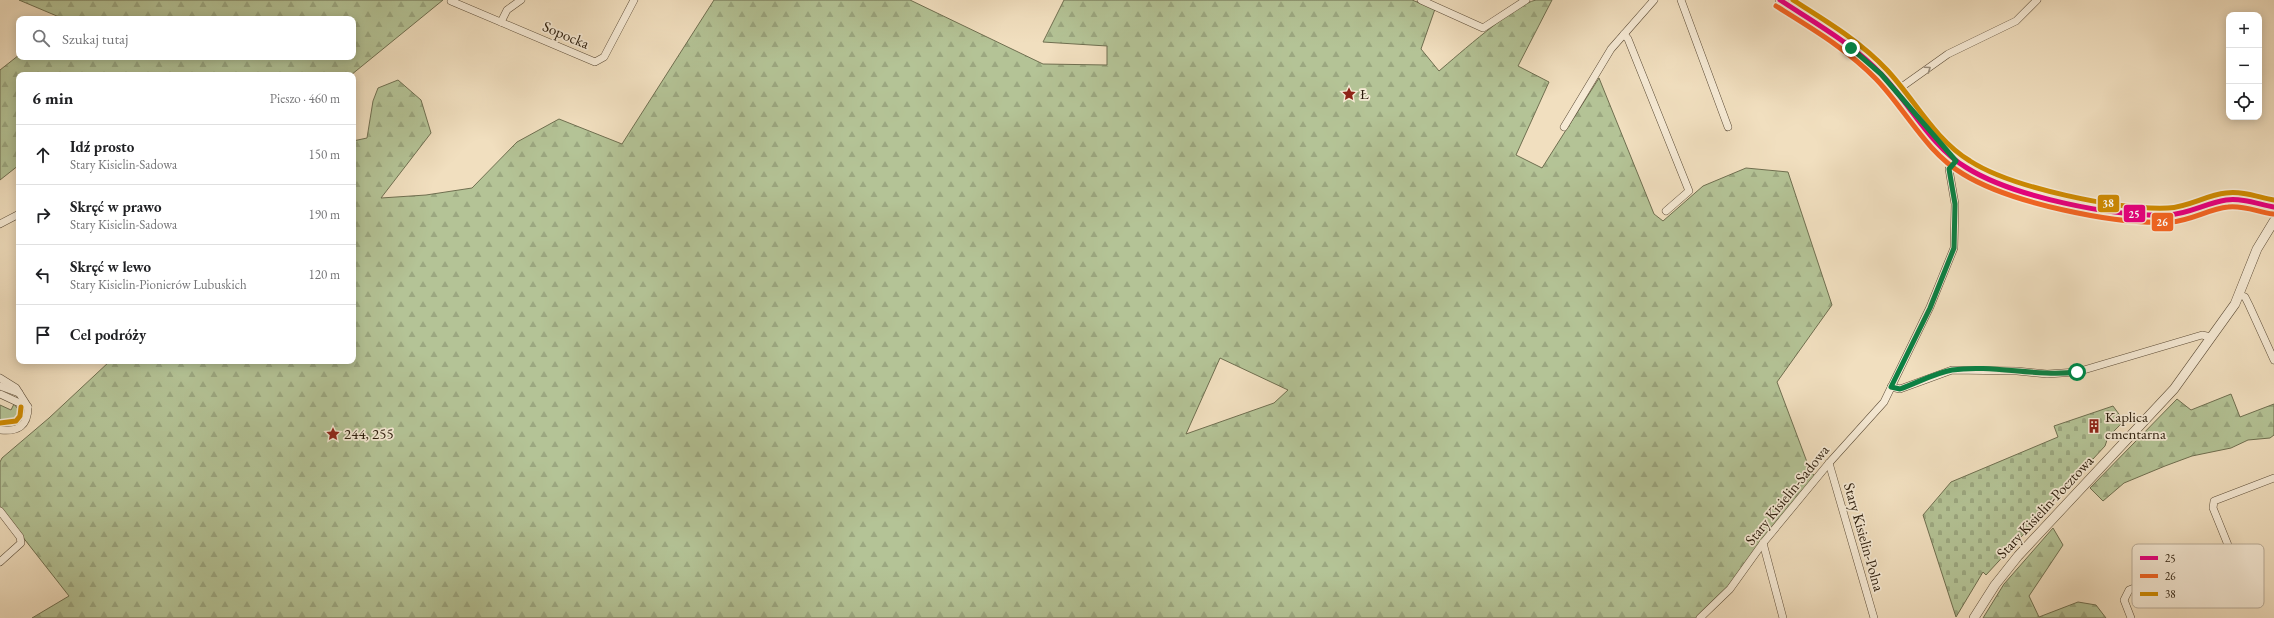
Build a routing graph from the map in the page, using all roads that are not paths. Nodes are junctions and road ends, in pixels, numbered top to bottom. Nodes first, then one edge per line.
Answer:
1 (521, 0) edge
2 (634, 0) edge
3 (1421, 0) edge
4 (1526, 0) edge
5 (1654, 0) edge
6 (1681, 0) edge
7 (1780, 0) edge
8 (2037, 0) edge
9 (451, 1) dead end
10 (501, 22) junction
11 (1624, 34) junction
12 (1896, 91) junction
13 (1564, 127) dead end
14 (1728, 127) dead end
15 (1956, 161) junction
16 (2274, 208) edge
17 (1666, 211) dead end
18 (16, 216) edge
19 (2274, 221) edge
20 (0, 224) edge
21 (2240, 295) junction
22 (2211, 337) junction
23 (2274, 360) edge
24 (0, 378) edge
25 (0, 386) edge
26 (1891, 387) junction
27 (21, 393) junction
28 (0, 394) edge
29 (28, 407) junction
30 (0, 430) edge
31 (1829, 463) junction
32 (2274, 478) edge
33 (0, 511) edge
34 (1763, 543) junction
35 (2228, 544) edge
36 (0, 562) edge
37 (2132, 589) edge
38 (1700, 618) edge
39 (1783, 618) edge
40 (1874, 618) edge
41 (1974, 618) edge
42 (2131, 618) edge

1 - 10 street
2 - 10 street, Sopocka
3 - 4 street
5 - 11 street
6 - 14 street
7 - 12 street
12 -> 8 street
9 - 10 street, Sopocka
11 - 13 street
11 - 17 street
12 - 15 street
15 - 16 street
15 - 26 street, Stary Kisielin-Sadowa
18 - 20 street
19 - 21 street, Stary Kisielin-Pocztowa
21 - 22 street, Stary Kisielin-Pocztowa
21 - 23 street
22 - 26 street
22 - 41 street, Stary Kisielin-Pocztowa
24 - 27 street
25 - 27 street
26 - 31 street, Stary Kisielin-Sadowa
27 - 29 street
28 - 29 street
29 - 30 street
31 - 34 street, Stary Kisielin-Sadowa
31 - 40 street, Stary Kisielin-Polna
32 - 35 street
33 - 36 street
34 - 38 street, Stary Kisielin-Sadowa
34 - 39 street
37 - 42 street

